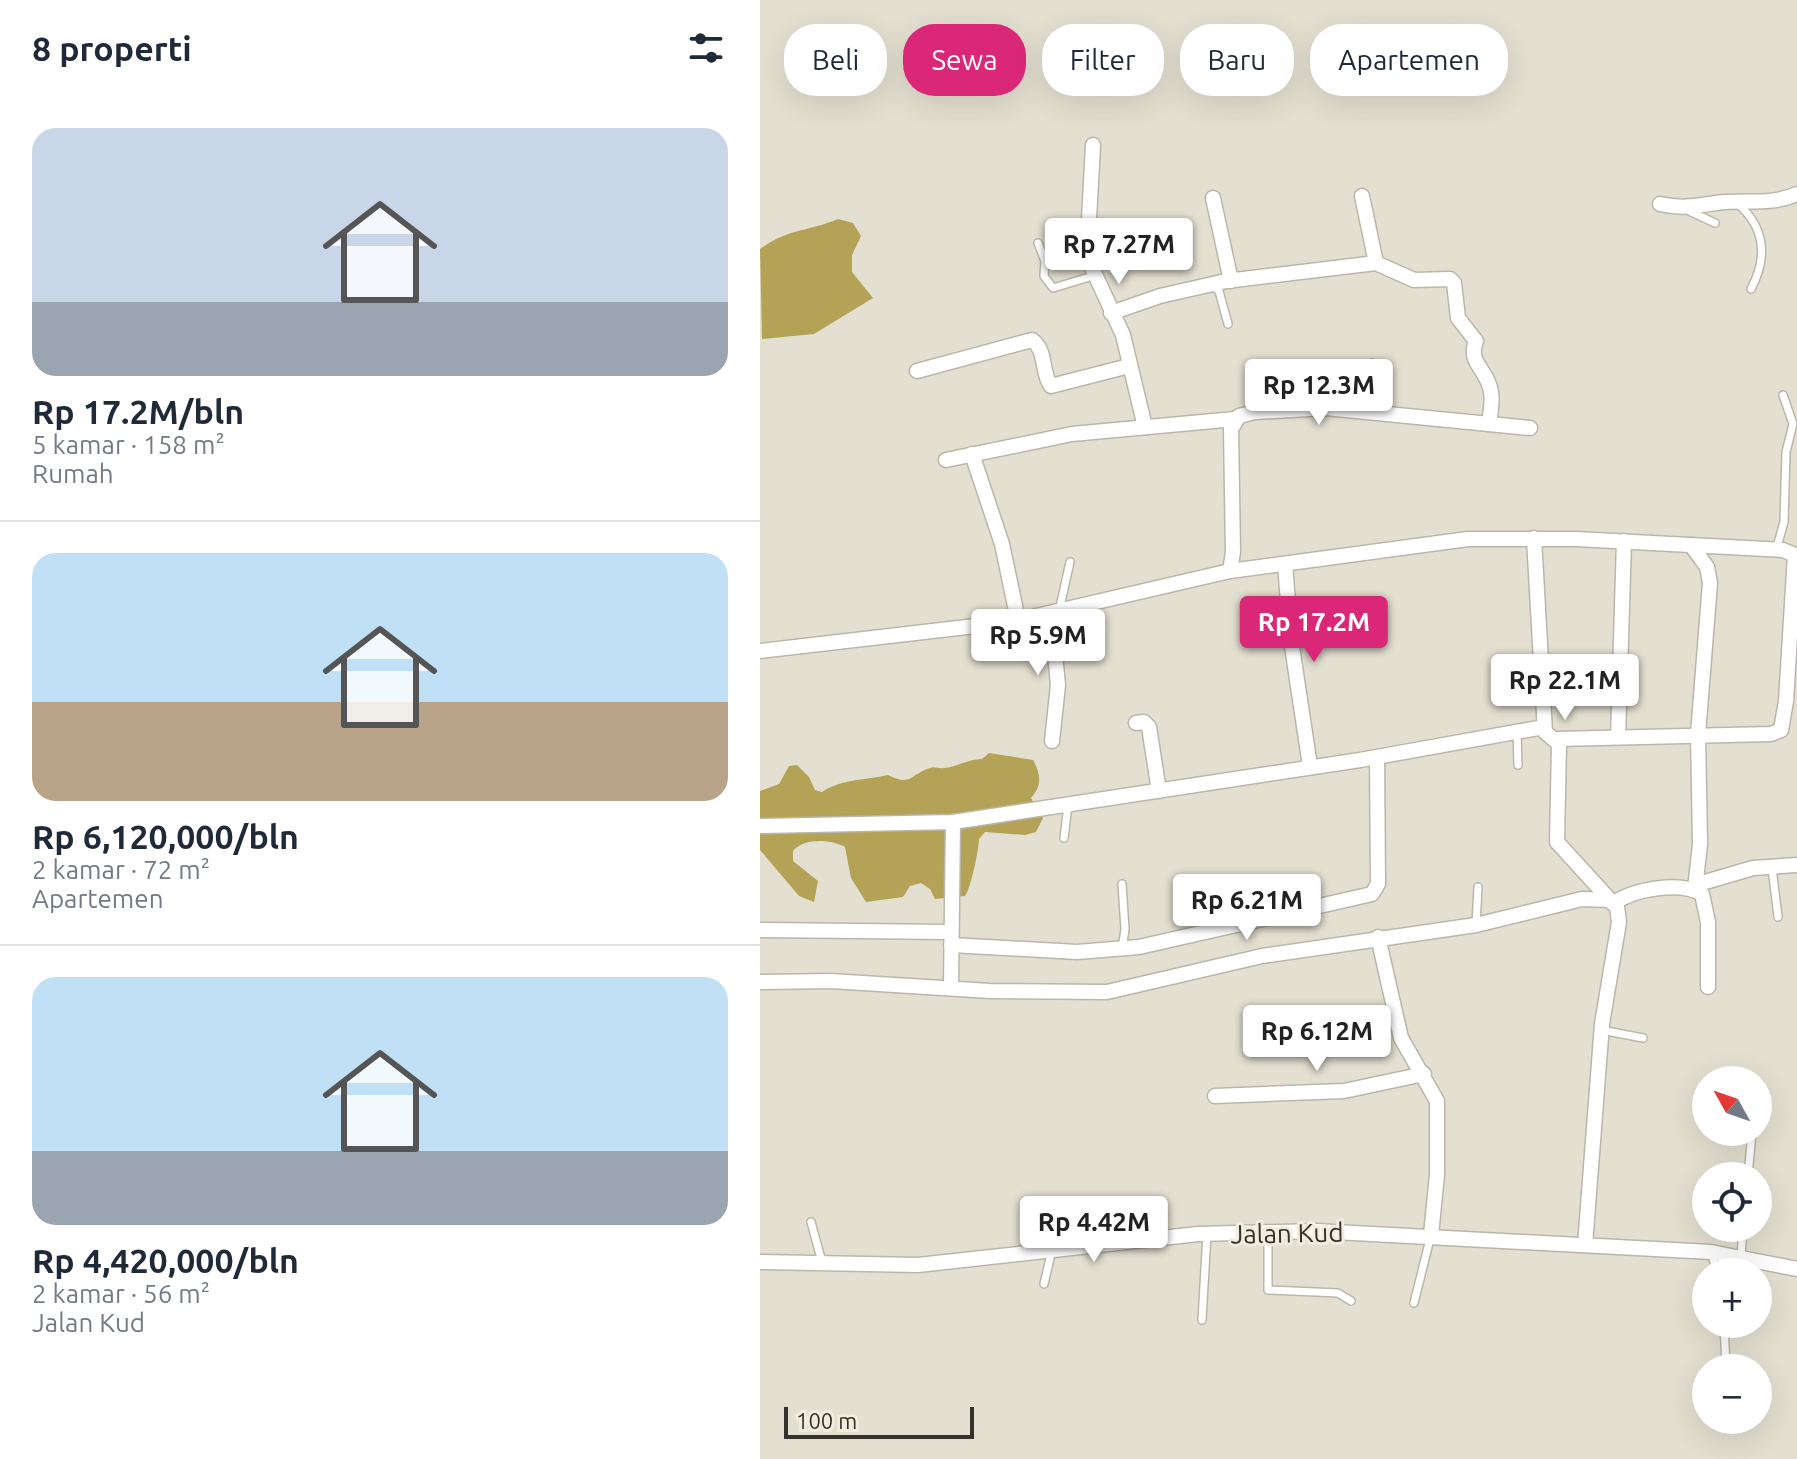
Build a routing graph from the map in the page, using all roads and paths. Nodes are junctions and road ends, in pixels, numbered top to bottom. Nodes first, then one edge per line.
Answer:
1 (1093, 145) dead end
2 (1797, 194) edge
3 (1362, 196) dead end
4 (1213, 198) dead end
5 (1737, 203) junction
6 (1660, 204) dead end
7 (1683, 208) junction
8 (1715, 223) dead end
9 (1038, 243) dead end
10 (1376, 263) junction
11 (1093, 276) junction
12 (1231, 281) junction
13 (1211, 284) junction
14 (1751, 289) dead end
15 (1111, 313) junction
16 (1228, 324) dead end
17 (1372, 363) dead end
18 (1129, 366) junction
19 (917, 371) dead end
20 (1783, 395) dead end
21 (1336, 408) junction
22 (1235, 419) junction
23 (1489, 424) junction
24 (1145, 427) junction
25 (1530, 428) dead end
26 (972, 454) junction
27 (946, 460) dead end
28 (1534, 538) junction
29 (1624, 541) junction
30 (1691, 545) junction
31 (1788, 551) edge
32 (1070, 562) dead end
33 (1285, 564) junction
34 (1230, 571) junction
35 (1055, 612) junction
36 (1018, 620) junction
37 (1794, 646) edge
38 (760, 651) edge
39 (1136, 723) dead end
40 (1544, 727) junction
41 (1517, 732) junction
42 (1698, 734) junction
43 (1618, 737) junction
44 (1557, 739) junction
45 (1052, 741) dead end
46 (1377, 757) junction
47 (1518, 765) dead end
48 (1310, 766) junction
49 (1159, 791) junction
50 (1068, 805) junction
51 (953, 822) junction
52 (760, 826) edge
53 (1064, 838) dead end
54 (1771, 865) junction
55 (1797, 865) edge
56 (1122, 884) dead end
57 (1478, 887) dead end
58 (1695, 887) junction
59 (1612, 901) junction
60 (1778, 917) dead end
61 (1476, 925) junction
62 (760, 930) edge
63 (1378, 937) junction
64 (951, 939) junction
65 (1122, 949) junction
66 (760, 982) edge
67 (951, 987) junction
68 (1708, 987) dead end
69 (1601, 1030) junction
70 (1643, 1038) dead end
71 (1424, 1074) junction
72 (1215, 1096) dead end
73 (811, 1222) dead end
74 (1268, 1232) junction
75 (1207, 1234) junction
76 (1431, 1235) junction
77 (1742, 1242) edge
78 (1585, 1245) junction
79 (1052, 1250) junction
80 (1711, 1252) junction
81 (1741, 1256) junction
82 (1713, 1258) edge
83 (760, 1262) edge
84 (823, 1264) junction
85 (1797, 1269) edge
86 (1044, 1284) dead end
87 (1351, 1301) dead end
88 (1414, 1303) dead end
89 (1202, 1320) dead end

1 - 11 street
2 - 5 street
3 - 10 street
4 - 12 street
5 - 7 street
5 - 14 lane
6 - 7 street
7 - 8 lane
9 - 11 lane
10 - 12 street
10 - 23 street
11 - 15 street
12 - 13 street
13 - 15 street
13 - 16 lane
15 - 18 street
17 - 21 lane
18 - 19 street
18 - 24 street
20 - 31 lane
21 - 22 street
21 - 23 street
22 - 24 street
22 - 34 street
23 - 25 street
24 - 26 street
26 - 27 street
26 - 36 street
28 - 29 street
28 - 33 street
28 - 40 street
29 - 30 street
29 - 43 street
30 - 31 street
30 - 42 street
31 - 37 street
32 - 35 lane
33 - 34 street
33 - 48 street
34 - 35 street
35 - 36 street
35 - 45 street
36 - 38 street
37 - 42 street
39 - 49 street
40 - 41 street
40 - 44 street
41 - 46 street
41 - 47 lane
42 - 43 street
42 - 58 street
43 - 44 street
44 - 59 street
46 - 48 street
46 - 65 street
48 - 49 street
49 - 50 street
50 - 51 street
50 - 53 lane
51 - 52 street
51 - 64 street
54 - 55 street
54 - 58 street
54 - 60 lane
56 - 65 lane
57 - 61 lane
58 - 59 street
58 - 68 street
59 - 61 street
59 - 69 street
61 - 63 street
62 - 64 street
63 - 67 street
63 - 71 street
64 - 65 street
64 - 67 street
66 - 67 street
69 - 70 lane
69 - 78 street
71 - 72 street
71 - 76 street
73 - 84 lane
74 - 75 street, Jalan Kud
74 - 76 street, Jalan Kud
74 - 87 lane
75 - 79 street, Jalan Kud
75 - 89 lane
76 - 78 street, Jalan Kud
76 - 88 lane
77 - 81 lane
78 - 80 street, Jalan Kud
79 - 84 street, Jalan Kud
79 - 86 lane
80 - 81 street, Jalan Kud
80 - 82 lane
81 - 85 street, Jalan Kud
83 - 84 street, Jalan Kud

